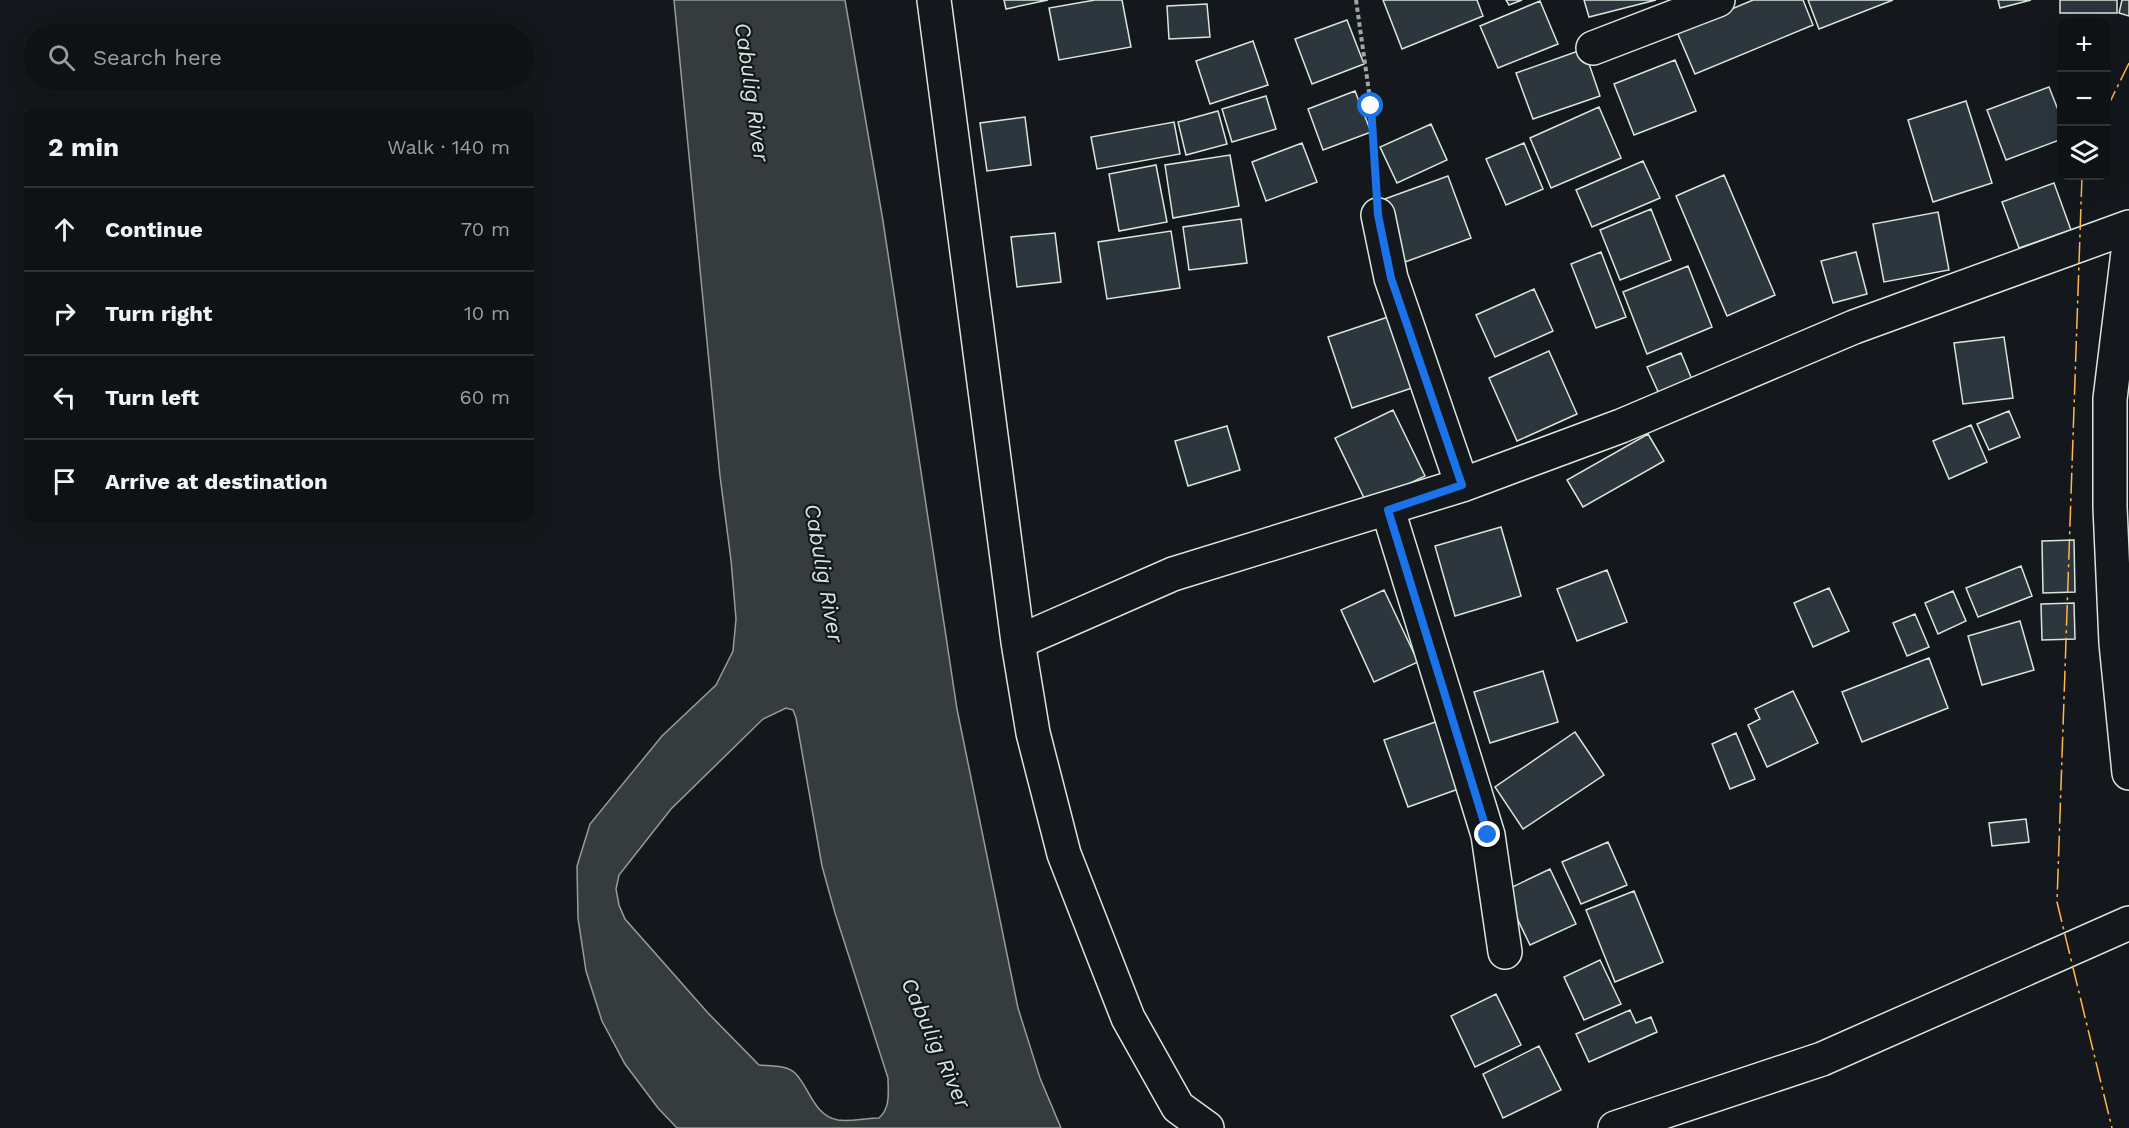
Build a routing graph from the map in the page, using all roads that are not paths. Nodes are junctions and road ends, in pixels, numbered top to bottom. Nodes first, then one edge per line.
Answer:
1 (934, 0) edge
2 (1718, 0) edge
3 (1593, 48) dead end
4 (1378, 215) road end
5 (2129, 227) edge
6 (2129, 244) edge
7 (1462, 485) junction
8 (1388, 510) junction
9 (2123, 641) edge
10 (1018, 642) junction
11 (2129, 773) edge
12 (2129, 923) edge
13 (1505, 952) dead end
14 (1207, 1128) edge
15 (1615, 1128) edge

1 - 10 main road
2 - 3 main road
4 - 7 main road
5 - 7 main road
6 - 9 main road
7 - 8 main road
8 - 10 main road
8 - 13 main road
9 - 11 main road
10 - 14 main road
12 - 15 main road

